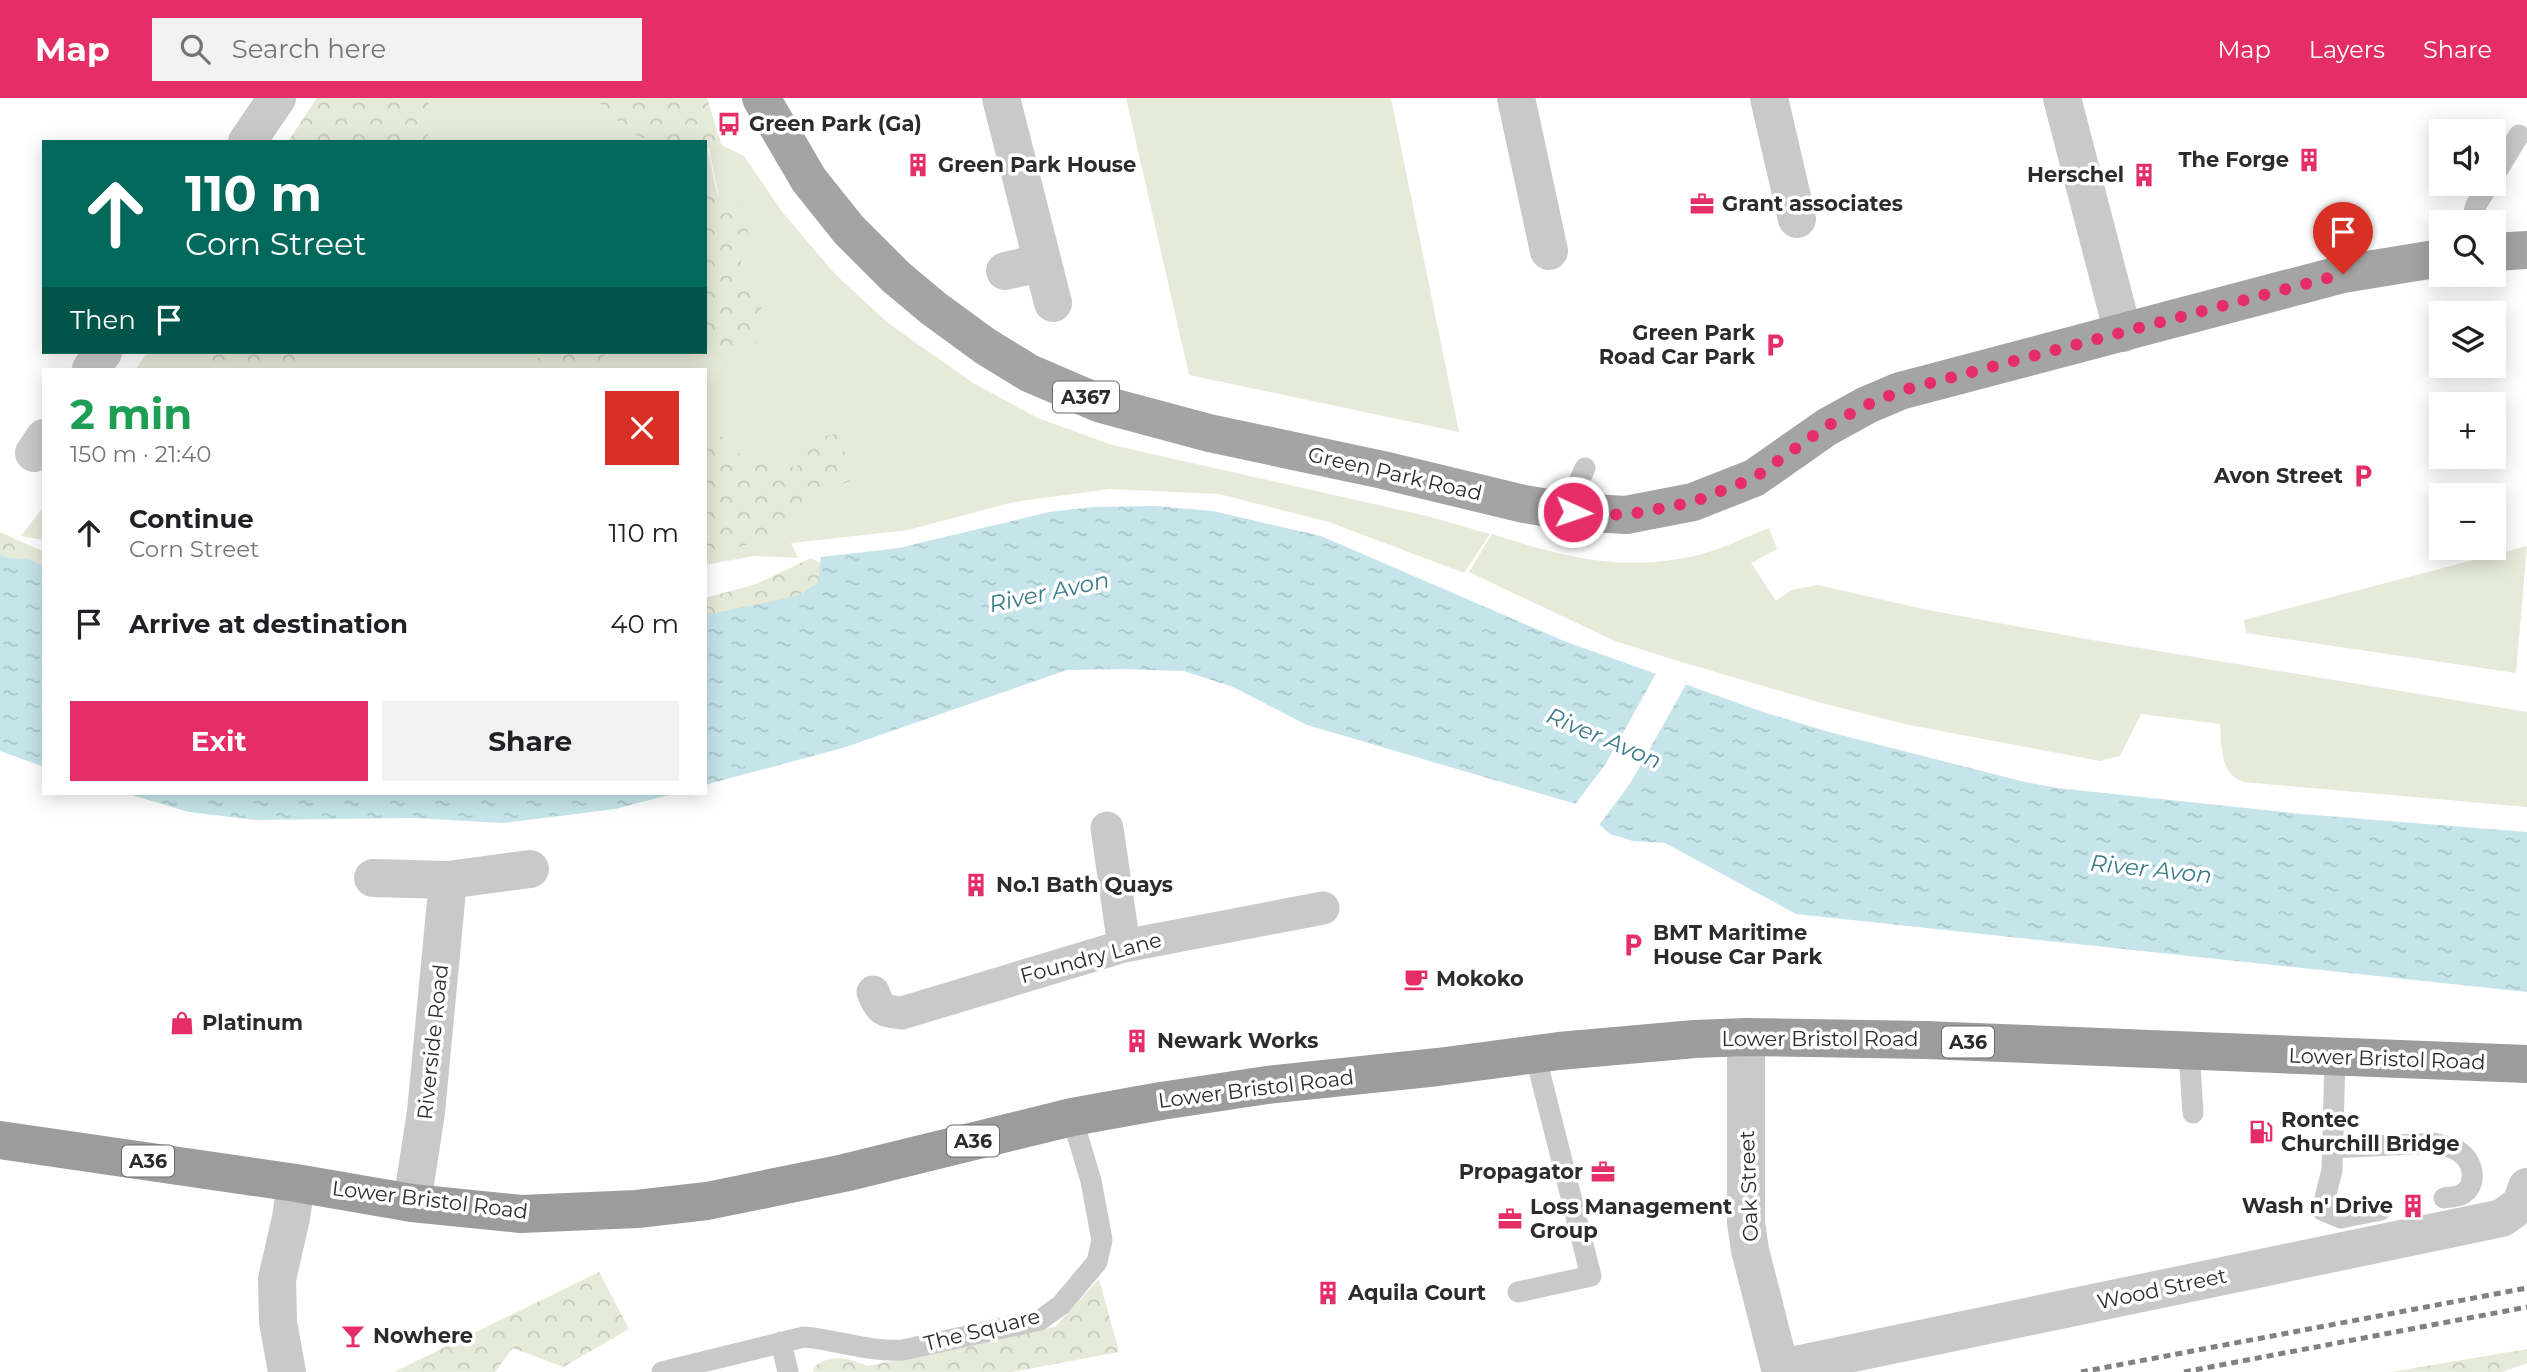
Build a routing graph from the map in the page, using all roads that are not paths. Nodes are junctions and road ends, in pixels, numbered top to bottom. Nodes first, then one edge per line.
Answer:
1 (277, 98) edge
2 (761, 98) edge
3 (1000, 98) edge
4 (1516, 98) edge
5 (1769, 98) edge
6 (2062, 98) edge
7 (2519, 135) dead end
8 (248, 140) edge
9 (2506, 156) edge
10 (1797, 219) dead end
11 (2527, 250) edge
12 (1549, 251) dead end
13 (2506, 251) edge
14 (2429, 260) edge
15 (1053, 303) dead end
16 (2123, 333) junction
17 (1585, 468) dead end
18 (1573, 512) junction
19 (1107, 828) dead end
20 (530, 869) dead end
21 (373, 878) dead end
22 (448, 880) junction
23 (1323, 908) dead end
24 (1124, 946) junction
25 (873, 992) dead end
26 (1746, 1037) junction
27 (2189, 1051) junction
28 (1535, 1054) junction
29 (2335, 1057) junction
30 (2527, 1064) edge
31 (2193, 1113) dead end
32 (1072, 1117) junction
33 (0, 1140) edge
34 (2332, 1148) junction
35 (296, 1183) junction
36 (2444, 1198) dead end
37 (2525, 1201) edge
38 (412, 1203) junction
39 (2381, 1210) dead end
40 (1518, 1292) dead end
41 (781, 1342) junction
42 (1781, 1370) edge
43 (287, 1372) edge
44 (662, 1372) edge
45 (788, 1372) edge

1 - 8 street
2 - 18 main road, Green Park Road / A367
3 - 15 street
4 - 12 street
5 - 10 street
6 - 16 street
7 - 9 lane
11 - 13 main road
14 - 16 main road, Green Park Road
16 - 18 main road, Green Park Road / A367
17 - 18 lane
19 - 24 street
20 - 22 street
21 - 22 street
22 - 38 street, Riverside Road
23 - 24 street, Foundry Lane
24 - 25 street, Foundry Lane
26 - 27 highway, Lower Bristol Road / A36
26 - 28 highway, Lower Bristol Road / A36
26 - 42 street, Oak Street
27 - 29 highway, Lower Bristol Road / A36
27 - 31 lane
28 - 32 highway, Lower Bristol Road / A36
28 - 40 lane
29 - 30 highway, Lower Bristol Road / A36
29 - 34 lane
32 - 38 highway, Lower Bristol Road / A36
32 - 41 lane, The Square
33 - 35 highway, Lower Bristol Road / A36
34 - 36 lane
34 - 39 lane
35 - 38 highway, Lower Bristol Road / A36
35 - 43 street
37 - 42 street, Wood Street
41 - 44 lane, The Square
41 - 45 lane

